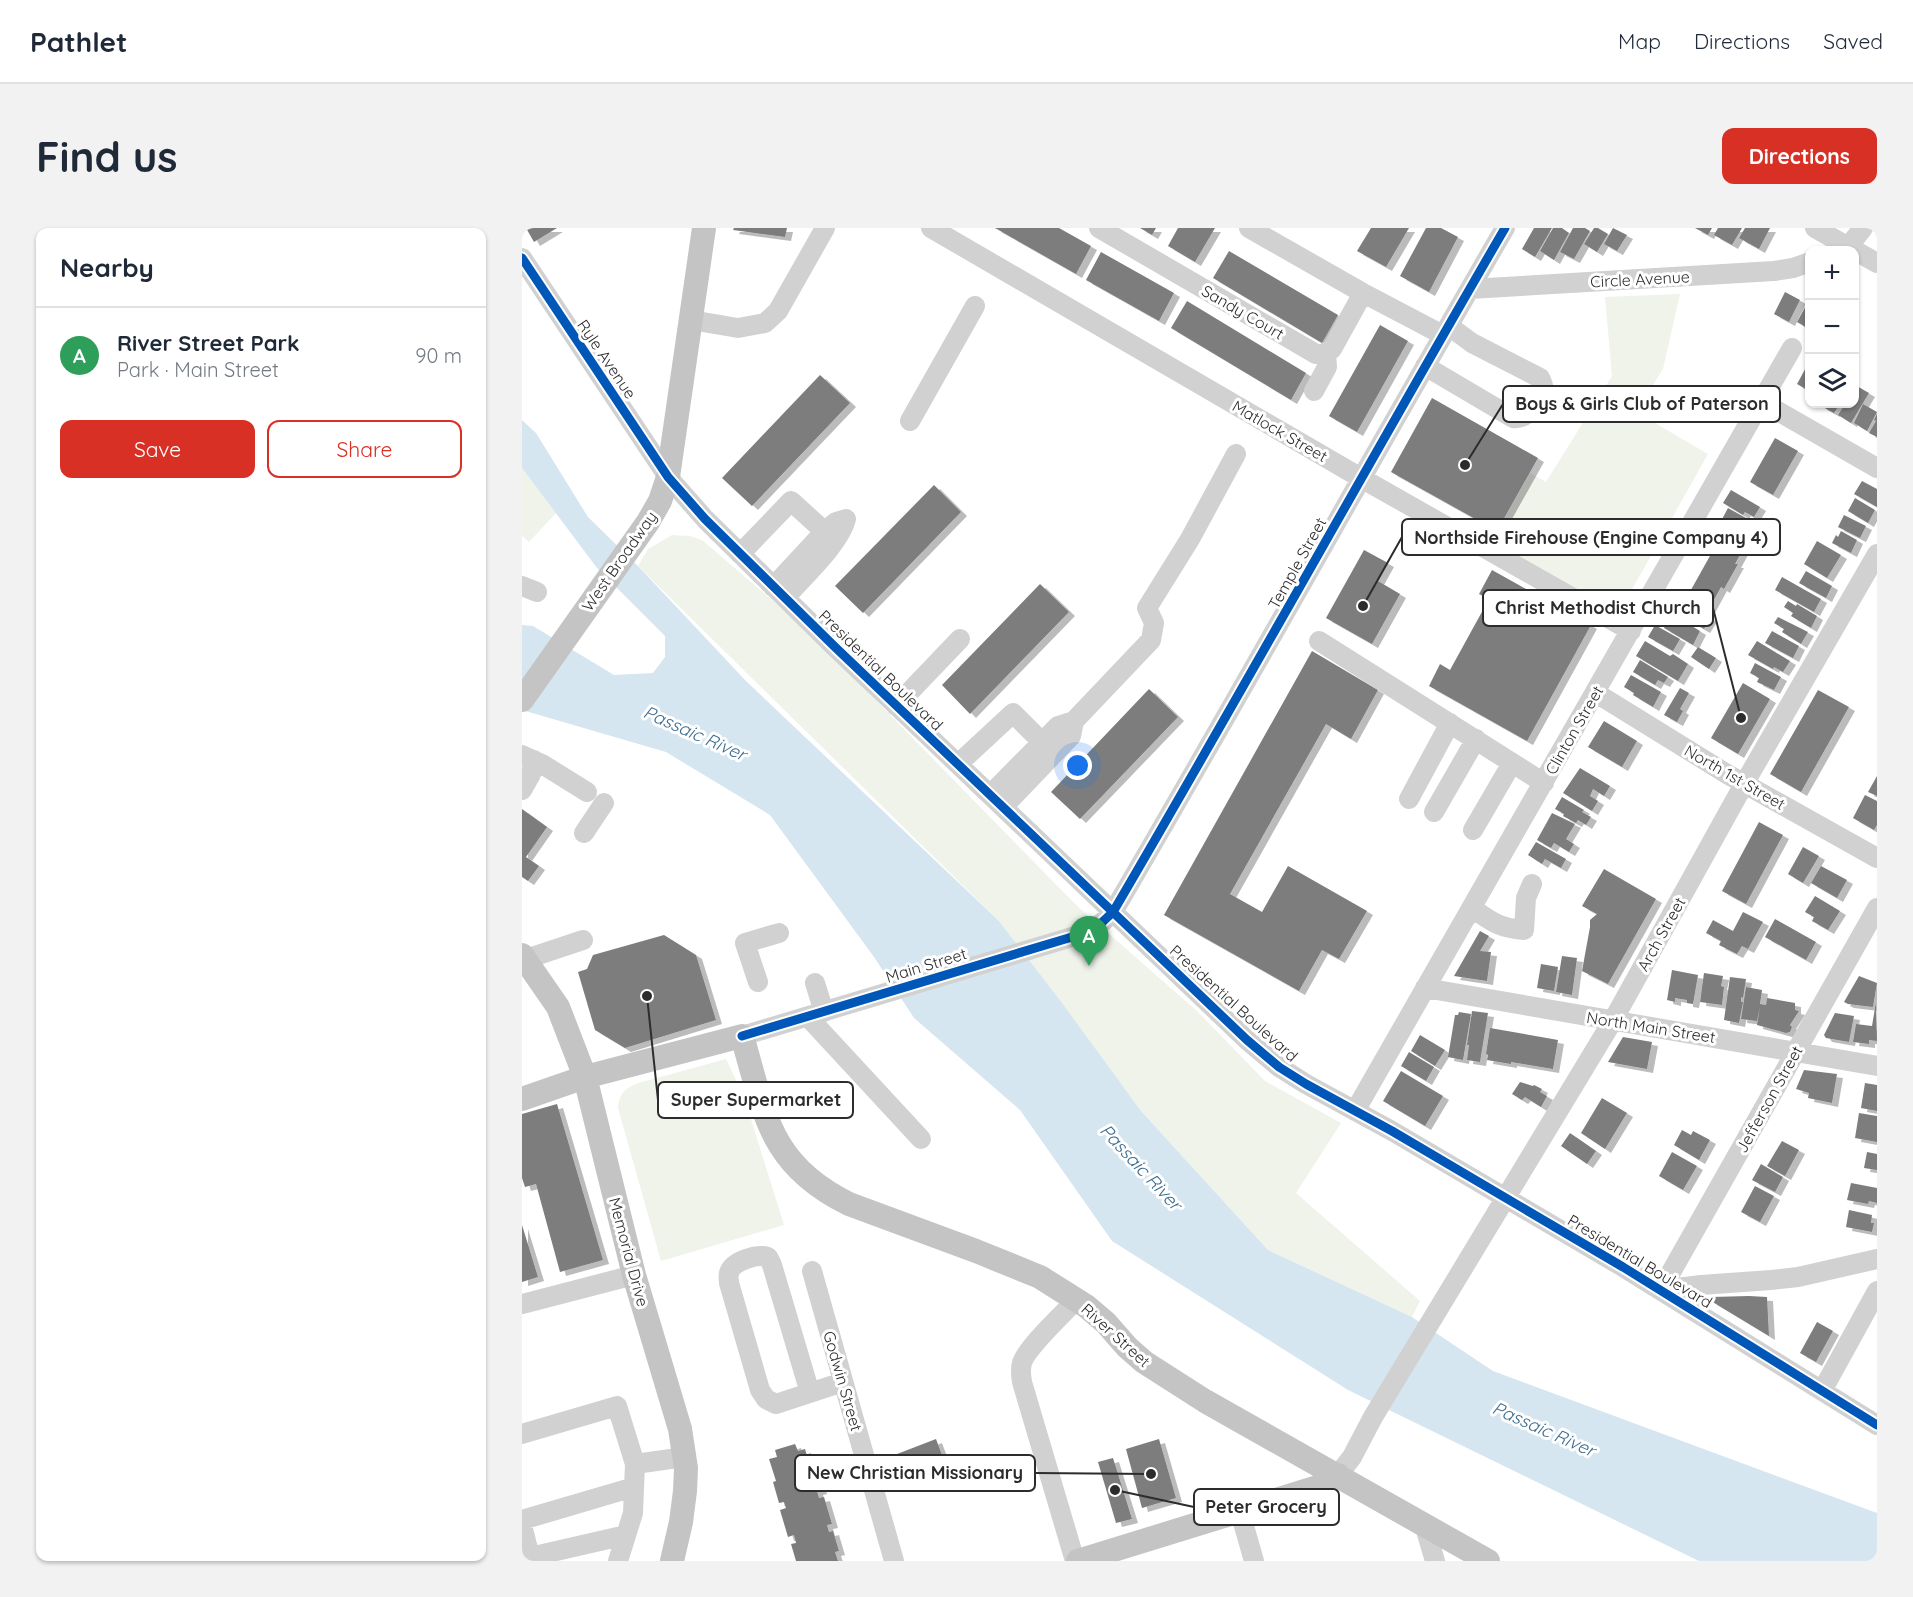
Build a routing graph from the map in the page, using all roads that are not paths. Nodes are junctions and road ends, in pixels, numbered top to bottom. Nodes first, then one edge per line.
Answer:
1 (704, 228) edge
2 (825, 228) edge
3 (931, 228) edge
4 (1099, 228) edge
5 (1250, 228) edge
6 (1505, 228) edge
7 (1815, 228) edge
8 (1863, 228) edge
9 (1839, 246) edge
10 (1846, 246) edge
11 (1859, 256) edge
12 (522, 258) edge
13 (1877, 263) edge
14 (1805, 264) edge
15 (1470, 289) junction
16 (1363, 293) junction
17 (975, 306) dead end
18 (691, 320) junction
19 (1446, 330) junction
20 (1792, 348) dead end
21 (1326, 352) junction
22 (1425, 366) junction
23 (1314, 391) dead end
24 (1762, 402) junction
25 (910, 422) dead end
26 (1236, 454) dead end
27 (1877, 468) edge
28 (668, 477) junction
29 (1361, 478) junction
30 (846, 519) dead end
31 (830, 536) junction
32 (740, 554) junction
33 (1877, 554) edge
34 (779, 592) junction
35 (1631, 631) junction
36 (960, 639) dead end
37 (1319, 641) dead end
38 (1596, 693) junction
39 (522, 700) edge
40 (896, 706) junction
41 (1450, 723) junction
42 (1476, 740) junction
43 (1048, 748) junction
44 (528, 757) edge
45 (1512, 763) junction
46 (958, 764) junction
47 (1544, 783) junction
48 (1744, 784) junction
49 (522, 790) edge
50 (587, 792) dead end
51 (1408, 799) dead end
52 (997, 800) junction
53 (604, 803) dead end
54 (1434, 812) dead end
55 (1473, 830) dead end
56 (584, 833) dead end
57 (1877, 858) edge
58 (1532, 884) dead end
59 (1472, 908) junction
60 (1877, 908) edge
61 (1113, 912) junction
62 (779, 933) dead end
63 (583, 940) dead end
64 (524, 957) edge
65 (758, 982) dead end
66 (815, 983) dead end
67 (1425, 988) junction
68 (816, 1014) junction
69 (1612, 1022) junction
70 (742, 1036) junction
71 (1796, 1052) junction
72 (1877, 1066) edge
73 (585, 1077) junction
74 (522, 1099) edge
75 (1355, 1111) junction
76 (921, 1139) dead end
77 (1506, 1199) junction
78 (1877, 1259) edge
79 (812, 1271) dead end
80 (634, 1275) junction
81 (1661, 1290) junction
82 (1877, 1291) edge
83 (1076, 1300) junction
84 (522, 1305) edge
85 (843, 1382) junction
86 (1822, 1391) junction
87 (810, 1393) junction
88 (1877, 1425) edge
89 (522, 1434) edge
90 (685, 1457) junction
91 (635, 1464) junction
92 (1338, 1475) junction
93 (634, 1487) junction
94 (1240, 1512) junction
95 (522, 1520) edge
96 (1424, 1524) junction
97 (522, 1525) edge
98 (626, 1535) junction
99 (531, 1559) edge
100 (618, 1561) edge
101 (672, 1561) edge
102 (894, 1561) edge
103 (1077, 1561) edge
104 (1254, 1561) edge
105 (1435, 1561) edge
106 (1488, 1561) edge

1 - 18 main road, West Broadway
2 - 18 street
3 - 29 street, Matlock Street
4 - 21 street, Sandy Court
5 - 16 street
6 - 15 street, Temple Street
7 - 9 street
8 - 10 street
11 - 13 street
12 - 28 street, Ryle Avenue
14 - 15 street, Circle Avenue
15 - 19 street, Temple Street
16 - 19 street
16 - 21 street
17 - 25 street
18 - 28 main road, West Broadway
19 - 22 street, Temple Street
19 - 22 street
20 - 24 street, Clinton Street
21 - 23 street
22 - 29 street, Temple Street
24 - 27 street
24 - 35 street, Clinton Street
26 - 43 street
28 - 32 street, Presidential Boulevard
28 - 39 main road, West Broadway
29 - 35 street, Matlock Street
29 - 61 street, Temple Street
30 - 31 street
31 - 32 street
31 - 34 street
32 - 34 street, Presidential Boulevard
33 - 48 street, Arch Street
34 - 40 street, Presidential Boulevard
35 - 38 street, Clinton Street
36 - 40 street
37 - 41 street
38 - 47 street, Clinton Street
38 - 48 street, North 1st Street
40 - 46 street, Presidential Boulevard
41 - 42 street
41 - 51 street
42 - 45 street
42 - 54 street
43 - 46 street
43 - 52 street
44 - 49 street
44 - 50 street
45 - 47 street
45 - 55 street
46 - 52 street, Presidential Boulevard
47 - 59 street, Clinton Street
48 - 57 street, North 1st Street
48 - 69 street, Arch Street
52 - 61 street, Presidential Boulevard
53 - 56 street
58 - 59 street
59 - 67 street, Clinton Street
60 - 71 street, Jefferson Street
61 - 68 street, Main Street
61 - 75 street, Presidential Boulevard
62 - 65 street
63 - 64 street
64 - 73 main road, Memorial Drive
66 - 68 street
67 - 69 street, North Main Street
67 - 75 street, Clinton Street
68 - 70 street, Main Street
68 - 76 street
69 - 71 street, North Main Street
69 - 77 street, Arch Street
70 - 73 main road, Main Street
70 - 83 main road, River Street
71 - 72 street, North Main Street
71 - 81 street, Jefferson Street
73 - 74 main road, Main Street
73 - 80 main road, Memorial Drive
75 - 77 street, Presidential Boulevard
77 - 81 street, Presidential Boulevard
77 - 92 street, Arch Street
78 - 81 street
79 - 85 street, Godwin Street
80 - 84 street
80 - 90 main road, Memorial Drive
81 - 86 street, Presidential Boulevard
82 - 86 street
83 - 92 main road, River Street
83 - 103 street
85 - 87 street
85 - 102 street, Godwin Street
86 - 88 street, Presidential Boulevard
87 - 87 street
89 - 91 street
90 - 91 street
90 - 101 main road, Memorial Drive
91 - 93 street
92 - 94 main road
92 - 96 main road, River Street
93 - 95 street
93 - 98 street
94 - 103 main road
94 - 104 street
96 - 105 street
96 - 106 main road, River Street
97 - 99 street
98 - 99 street
98 - 100 street

